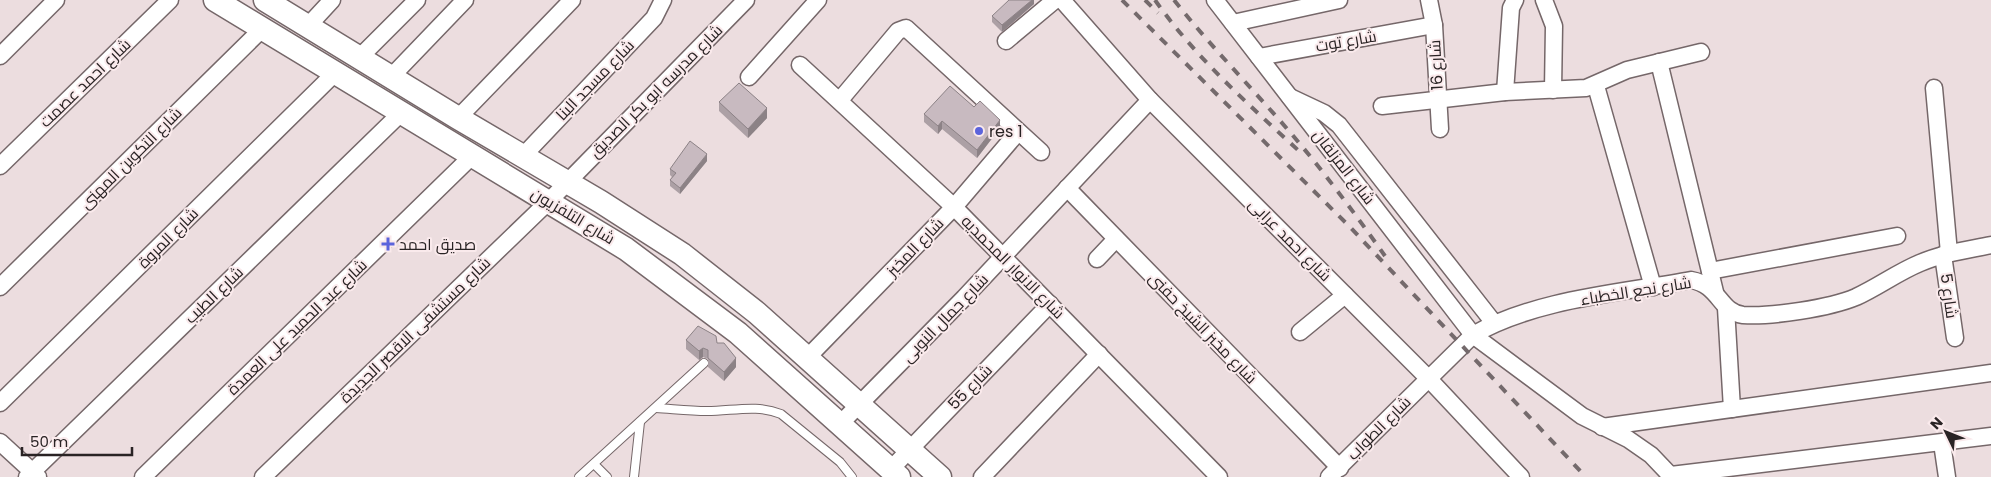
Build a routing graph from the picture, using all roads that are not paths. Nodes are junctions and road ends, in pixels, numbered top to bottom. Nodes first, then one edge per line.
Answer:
1 (56, 0) edge
2 (170, 0) edge
3 (215, 0) edge
4 (332, 0) edge
5 (417, 0) edge
6 (465, 0) edge
7 (572, 0) edge
8 (663, 0) edge
9 (746, 0) edge
10 (818, 0) edge
11 (1055, 0) edge
12 (1062, 0) edge
13 (1215, 0) edge
14 (1335, 0) edge
15 (1430, 0) edge
16 (1515, 0) edge
17 (1544, 0) edge
18 (271, 1) edge
19 (1233, 23) junction
20 (1434, 25) junction
21 (308, 26) junction
22 (262, 29) junction
23 (1006, 41) dead end
24 (1701, 52) dead end
25 (0, 56) edge
26 (1259, 57) junction
27 (359, 58) junction
28 (1658, 62) junction
29 (800, 65) dead end
30 (335, 73) junction
31 (749, 77) dead end
32 (392, 78) junction
33 (1596, 86) junction
34 (1934, 88) dead end
35 (1554, 90) junction
36 (1505, 92) junction
37 (1290, 97) junction
38 (1438, 99) junction
39 (840, 100) junction
40 (1150, 100) junction
41 (1382, 106) dead end
42 (400, 113) junction
43 (458, 118) junction
44 (1440, 130) dead end
45 (1018, 132) junction
46 (1040, 152) dead end
47 (472, 156) junction
48 (532, 162) junction
49 (0, 166) edge
50 (566, 182) junction
51 (524, 187) junction
52 (1067, 188) junction
53 (549, 201) junction
54 (954, 207) junction
55 (1897, 236) dead end
56 (1116, 239) junction
57 (1991, 245) edge
58 (1946, 254) junction
59 (1004, 257) junction
60 (1097, 259) dead end
61 (1710, 271) junction
62 (0, 287) edge
63 (1653, 287) junction
64 (1715, 292) junction
65 (1344, 295) junction
66 (1050, 304) junction
67 (1726, 308) junction
68 (757, 313) junction
69 (1494, 323) junction
70 (1300, 332) dead end
71 (1473, 335) junction
72 (735, 336) junction
73 (1955, 338) dead end
74 (1099, 354) junction
75 (807, 358) junction
76 (704, 363) dead end
77 (1991, 373) edge
78 (1428, 378) junction
79 (0, 402) edge
80 (859, 405) junction
81 (656, 408) junction
82 (1732, 409) junction
83 (640, 422) junction
84 (840, 424) junction
85 (1602, 427) junction
86 (1991, 436) edge
87 (0, 442) edge
88 (1942, 443) junction
89 (909, 450) junction
90 (594, 464) junction
91 (1335, 472) edge
92 (894, 473) edge
93 (32, 475) edge
94 (1516, 475) edge
95 (1672, 476) edge
96 (143, 477) edge
97 (263, 477) edge
98 (579, 477) edge
99 (607, 477) edge
100 (634, 477) edge
101 (852, 477) edge
102 (940, 477) edge
103 (982, 477) edge
104 (1219, 477) edge
105 (1947, 477) edge

1 - 25 street
2 - 49 street, شارع احمد عصمت
3 - 22 main road, شارع التلفزيون
4 - 21 street
5 - 27 street
6 - 32 street
7 - 43 street
8 - 48 street, شارع مسجد البنا
9 - 50 street, شارع مدرسه ابو بكر الصديق
10 - 31 street
11 - 23 street
12 - 40 street, شارع احمد عرابى
13 - 19 street, شارع المزلقان
14 - 19 street
15 - 20 street, شارع 16
16 - 36 street
17 - 35 street
18 - 21 main road, شارع التلفزيون
19 - 26 street, شارع المزلقان
20 - 26 street, شارع توت
20 - 38 street, شارع 16
21 - 27 main road, شارع التلفزيون
22 - 30 main road, شارع التلفزيون
22 - 62 street, شارع التكوين المهنى
24 - 28 street
26 - 37 street, شارع المزلقان
27 - 32 main road, شارع التلفزيون
28 - 33 street
28 - 61 street
29 - 39 street, شارع الانوار المحمديه
30 - 42 main road, شارع التلفزيون
30 - 79 street, شارع المروة
32 - 43 main road, شارع التلفزيون
33 - 35 street
33 - 63 street
34 - 58 street, شارع 5
35 - 36 street
36 - 38 street
37 - 69 street
37 - 71 street, شارع المزلقان
38 - 41 street
38 - 44 street, شارع 16
39 - 45 street
39 - 54 street, شارع الانوار المحمديه
40 - 52 street, شارع جمال النوبى
40 - 65 street, شارع احمد عرابى
42 - 47 main road, شارع التلفزيون
42 - 93 street, شارع الطيب
43 - 48 main road, شارع التلفزيون
45 - 46 street
45 - 54 street, شارع المخبز
47 - 51 main road, شارع التلفزيون
47 - 96 street, شارع عبد الحميد على العمدة
48 - 50 main road, شارع التلفزيون
48 - 51 main road
50 - 53 street, شارع مستشفى الاقصر الجديدة
50 - 68 main road, شارع التلفزيون
51 - 53 main road, شارع التلفزيون
52 - 56 street, شارع مخبز الشيخ حفنى
52 - 59 street, شارع جمال النوبى
53 - 72 main road, شارع التلفزيون
53 - 97 street, شارع مستشفى الاقصر الجديدة
54 - 59 street, شارع الانوار المحمديه
54 - 75 street, شارع المخبز
55 - 61 street
56 - 60 street
56 - 91 street, شارع مخبز الشيخ حفنى
57 - 58 street
58 - 67 street
58 - 73 street, شارع 5
59 - 66 street, شارع الانوار المحمديه
59 - 80 street, شارع جمال النوبى
61 - 64 street
63 - 64 street, شارع نجع الخطباء
63 - 69 street, شارع نجع الخطباء
64 - 67 street, شارع نجع الخطباء
65 - 70 street
65 - 78 street, شارع احمد عرابى
66 - 74 street, شارع الانوار المحمديه
66 - 89 street, شارع 55
67 - 82 street
68 - 72 main road
68 - 75 main road, شارع التلفزيون
69 - 71 street, شارع نجع الخطباء
71 - 78 street, شارع نجع الخطباء
71 - 85 street, شارع المزلقان
72 - 84 main road, شارع التلفزيون
74 - 103 street
74 - 104 street, شارع الانوار المحمديه
75 - 80 main road, شارع التلفزيون
76 - 81 lane
77 - 82 street
78 - 91 street, شارع الطواب
78 - 94 street, شارع احمد عرابى
80 - 84 street, شارع جمال النوبى
80 - 89 main road, شارع التلفزيون
81 - 83 lane
81 - 101 lane
82 - 85 street
83 - 90 lane
83 - 100 lane
84 - 92 main road, شارع التلفزيون
85 - 95 street, شارع المزلقان
86 - 88 street
87 - 93 street
88 - 95 street
88 - 105 street
89 - 92 street, شارع 55
89 - 102 main road, شارع التلفزيون
90 - 98 lane
90 - 99 lane

